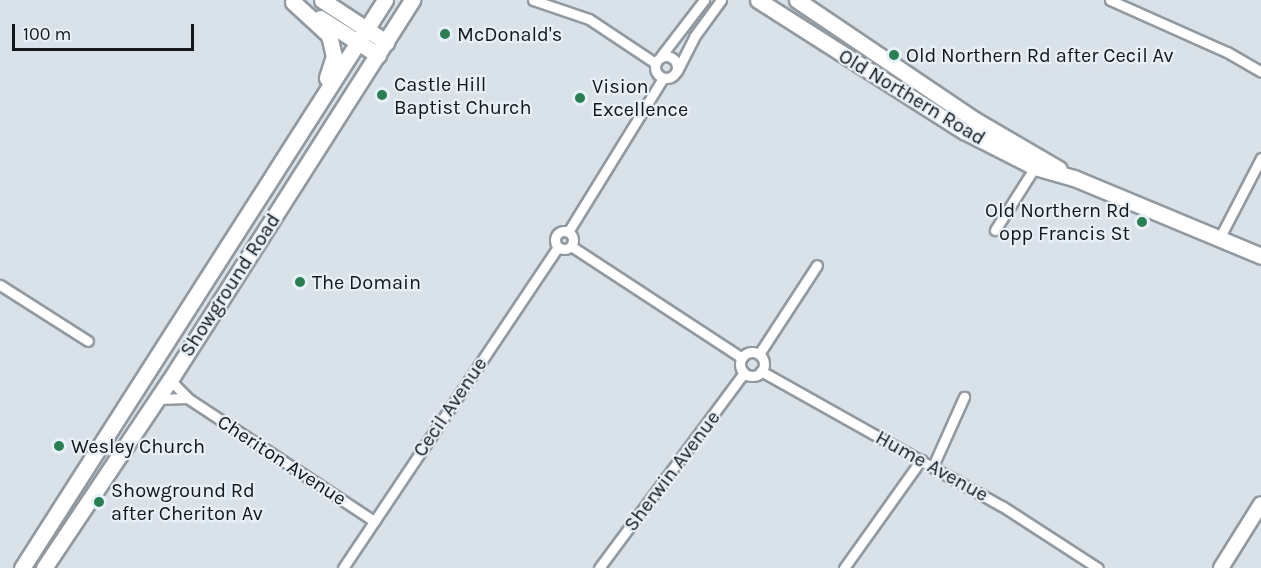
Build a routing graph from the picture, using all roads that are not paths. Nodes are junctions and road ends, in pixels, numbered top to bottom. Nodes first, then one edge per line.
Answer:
1 (322, 0) edge
2 (385, 0) edge
3 (412, 0) edge
4 (532, 0) edge
5 (704, 0) edge
6 (721, 0) edge
7 (758, 0) edge
8 (797, 0) edge
9 (1110, 0) edge
10 (292, 1) edge
11 (363, 36) junction
12 (382, 48) junction
13 (658, 60) junction
14 (677, 71) junction
15 (1261, 72) edge
16 (663, 78) junction
17 (309, 119) junction
18 (1261, 158) edge
19 (1035, 167) junction
20 (1074, 178) junction
21 (995, 230) dead end
22 (568, 232) junction
23 (1219, 239) junction
24 (571, 246) junction
25 (558, 247) junction
26 (1261, 256) edge
27 (817, 265) dead end
28 (0, 285) edge
29 (88, 341) dead end
30 (759, 354) junction
31 (741, 358) junction
32 (761, 371) junction
33 (744, 373) junction
34 (170, 380) junction
35 (964, 397) dead end
36 (157, 399) junction
37 (189, 399) junction
38 (129, 400) junction
39 (921, 460) junction
40 (933, 466) junction
41 (1261, 504) edge
42 (374, 521) junction
43 (22, 568) edge
44 (44, 568) edge
45 (343, 568) edge
46 (599, 568) edge
47 (844, 568) edge
48 (1098, 568) edge
49 (1221, 568) edge

1 - 11 main road
2 - 11 main road, Showground Road
3 - 12 main road, Showground Road
4 - 13 street
5 - 13 street
6 - 14 street
7 - 19 main road, Old Northern Road
8 - 20 main road, Old Northern Road
9 - 15 street
10 - 11 main road
10 - 17 main road
11 - 12 main road
11 - 17 main road, Showground Road
12 - 34 main road, Showground Road
13 - 14 street
13 - 16 street
14 - 16 street
16 - 22 street
17 - 38 main road, Showground Road
18 - 23 street
19 - 20 main road, Old Northern Road
19 - 21 street
20 - 23 main road, Old Northern Road
22 - 24 street
22 - 25 street, Cecil Avenue
23 - 26 main road, Old Northern Road
24 - 25 street
24 - 31 street
25 - 42 street, Cecil Avenue
27 - 30 street
28 - 29 street
30 - 31 street
30 - 32 street
31 - 33 street
32 - 33 street
32 - 39 street, Hume Avenue
33 - 46 street, Sherwin Avenue
34 - 36 main road, Showground Road
34 - 37 street, Cheriton Avenue
34 - 38 main road
35 - 40 street
36 - 37 street
36 - 44 main road, Showground Road
37 - 42 street, Cheriton Avenue
38 - 43 main road, Showground Road
39 - 40 street, Hume Avenue
39 - 47 street
40 - 48 street, Hume Avenue
41 - 49 street
42 - 45 street, Cecil Avenue

